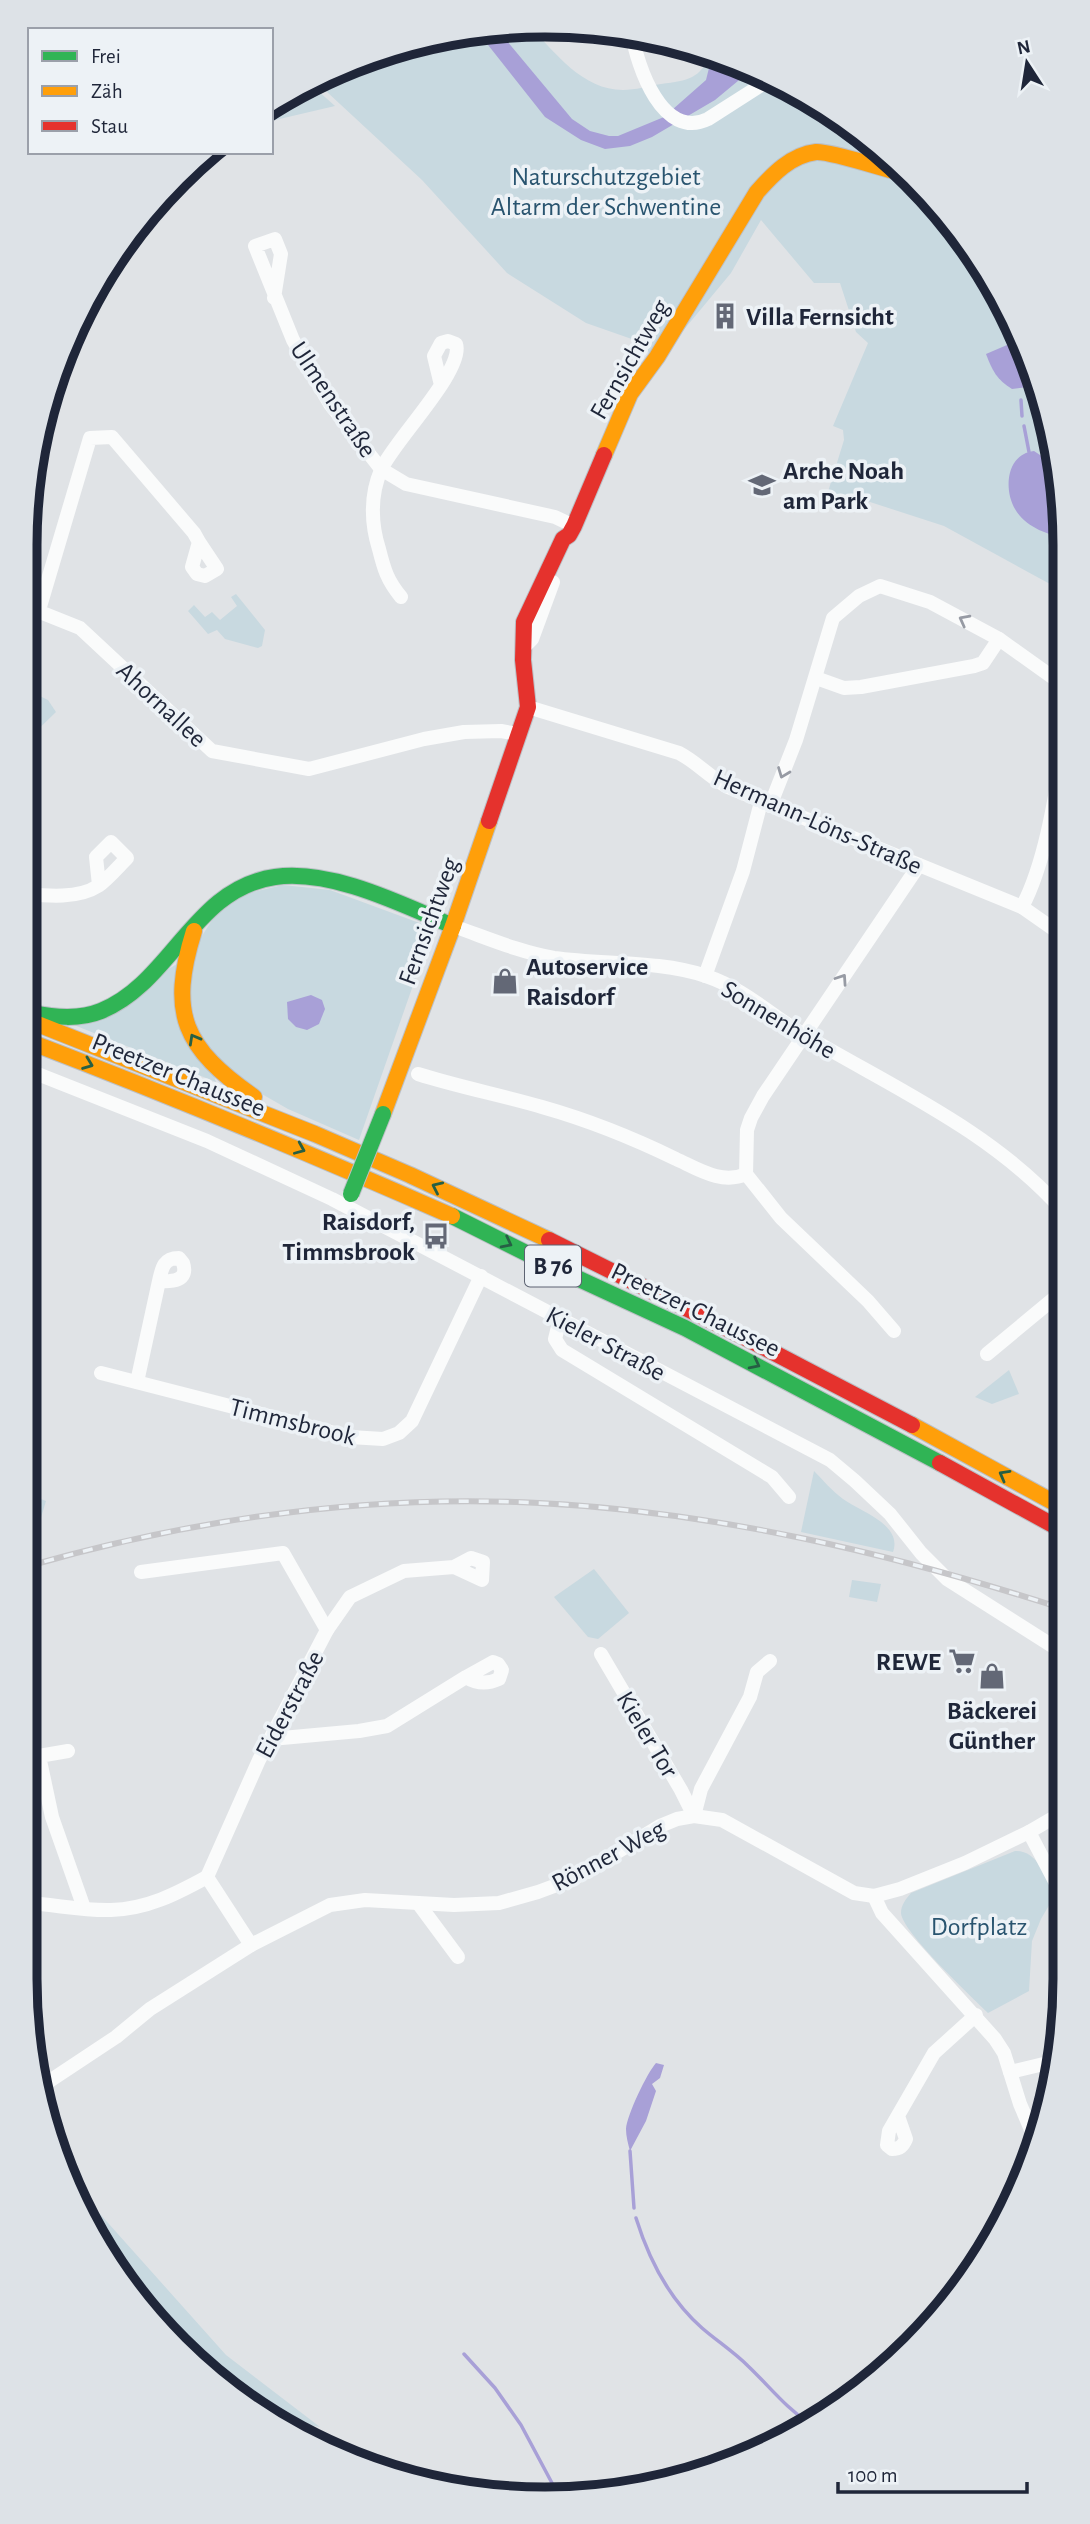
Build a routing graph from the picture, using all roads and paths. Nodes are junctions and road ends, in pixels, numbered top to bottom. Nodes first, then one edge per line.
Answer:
1 (635, 45) edge
2 (761, 85) edge
3 (886, 169) edge
4 (274, 298) dead end
5 (441, 385) dead end
6 (381, 469) junction
7 (572, 531) junction
8 (199, 542) dead end
9 (37, 593) edge
10 (401, 597) dead end
11 (37, 610) edge
12 (999, 639) junction
13 (816, 678) junction
14 (1053, 678) edge
15 (528, 707) junction
16 (518, 734) junction
17 (766, 804) junction
18 (1053, 822) edge
19 (919, 865) junction
20 (99, 885) dead end
21 (37, 894) edge
22 (1022, 907) junction
23 (197, 923) junction
24 (453, 926) junction
25 (1053, 929) edge
26 (705, 976) junction
27 (37, 1013) edge
28 (37, 1024) edge
29 (803, 1035) junction
30 (37, 1045) edge
31 (37, 1074) edge
32 (418, 1074) dead end
33 (278, 1118) junction
34 (746, 1174) junction
35 (349, 1200) junction
36 (1053, 1200) edge
37 (481, 1276) junction
38 (159, 1281) dead end
39 (1053, 1299) edge
40 (560, 1319) junction
41 (894, 1331) dead end
42 (987, 1354) dead end
43 (101, 1373) dead end
44 (137, 1382) junction
45 (789, 1497) dead end
46 (1053, 1502) edge
47 (1053, 1525) edge
48 (454, 1567) dead end
49 (141, 1572) dead end
50 (327, 1630) junction
51 (1053, 1646) edge
52 (601, 1654) dead end
53 (771, 1661) dead end
54 (467, 1677) dead end
55 (271, 1739) junction
56 (68, 1751) dead end
57 (694, 1816) junction
58 (1053, 1818) edge
59 (1029, 1832) junction
60 (207, 1877) junction
61 (1053, 1878) edge
62 (874, 1896) junction
63 (418, 1903) junction
64 (37, 1904) edge
65 (84, 1908) junction
66 (251, 1945) junction
67 (458, 1957) dead end
68 (976, 2015) junction
69 (1046, 2064) edge
70 (1010, 2072) junction
71 (48, 2082) edge
72 (898, 2116) dead end
73 (1030, 2128) edge

1 - 2 street
3 - 7 main road, Fernsichtweg
4 - 6 street, Ulmenstraße
5 - 6 street
6 - 7 street, Ulmenstraße
6 - 10 street
7 - 15 main road, Fernsichtweg
8 - 9 street
11 - 16 street, Ahornallee
12 - 13 street
12 -> 13 street
12 - 14 street
13 -> 17 street
15 - 16 main road, Fernsichtweg
15 - 17 street, Hermann-Löns-Straße
16 - 24 main road, Fernsichtweg
17 - 19 street, Hermann-Löns-Straße
17 - 26 street
18 - 22 street
19 - 22 street, Hermann-Löns-Straße
29 -> 19 street
20 - 21 street
22 - 25 street, Hermann-Löns-Straße
23 - 24 main road, B 76
23 - 27 main road, B 76
33 -> 23 main road, B 76
24 - 26 street, Sonnenhöhe
24 - 35 main road, Fernsichtweg, bridge
26 - 29 street, Sonnenhöhe
28 - 33 main road, Preetzer Chaussee / B 76
29 - 34 street
29 - 36 street, Sonnenhöhe
30 -> 47 main road, Preetzer Chaussee / B 76
31 - 35 street, Kieler Straße
32 - 34 street
46 -> 33 main road, Preetzer Chaussee / B 76
34 - 41 street
35 - 37 street, Kieler Straße
37 - 40 street, Kieler Straße
37 - 44 street, Timmsbrook
38 - 44 street
39 - 42 street
40 - 45 street
40 - 51 street, Kieler Straße
43 - 44 street, Timmsbrook
48 - 50 street
49 - 50 street, Eiderstraße
50 - 55 street, Eiderstraße
52 - 57 street, Kieler Tor
53 - 57 street
54 - 55 street
55 - 60 street, Eiderstraße
56 - 65 street
57 - 62 street, Rönner Weg
57 - 63 street, Rönner Weg
58 - 59 street
59 - 61 street
59 - 62 street
60 - 65 street
60 - 66 street
62 - 68 street
63 - 66 street, Rönner Weg
63 - 67 street
64 - 65 street
66 - 71 street, Rönner Weg
68 - 70 street
68 - 72 street
69 - 70 street
70 - 73 street

